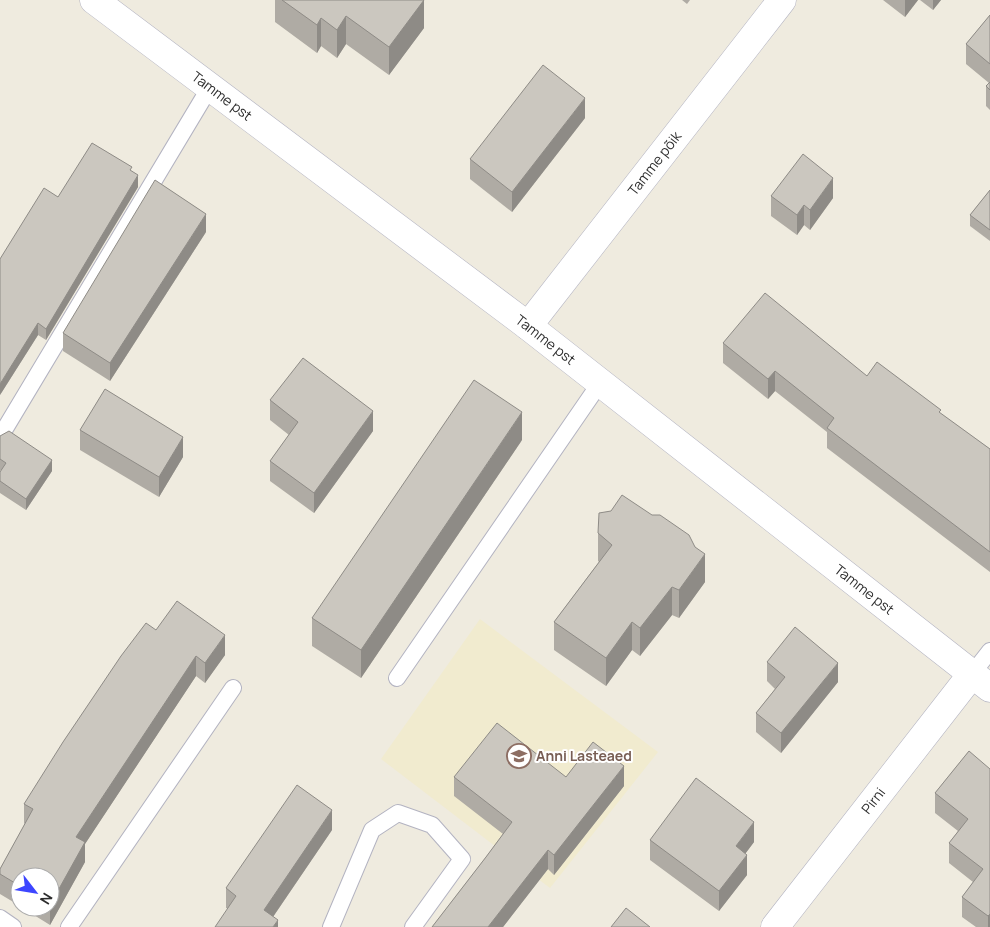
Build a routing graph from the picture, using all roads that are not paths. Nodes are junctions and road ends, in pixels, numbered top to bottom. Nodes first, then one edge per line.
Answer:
1 (94, 0) edge
2 (782, 0) edge
3 (210, 87) junction
4 (528, 326) junction
5 (600, 383) junction
6 (0, 437) edge
7 (990, 650) edge
8 (397, 678) dead end
9 (981, 681) edge
10 (233, 688) dead end
11 (0, 918) edge
12 (13, 927) edge
13 (69, 927) edge
14 (331, 927) edge
15 (413, 927) edge
16 (775, 927) edge

1 - 3 street, Tamme pst
2 - 4 street, Tamme põik
3 - 4 street, Tamme pst
3 - 6 lane
4 - 5 street, Tamme pst
5 - 8 lane
5 - 9 street, Tamme pst
7 - 9 lane
9 - 16 street, Pirni
10 - 13 lane
11 - 12 lane
14 - 15 lane

